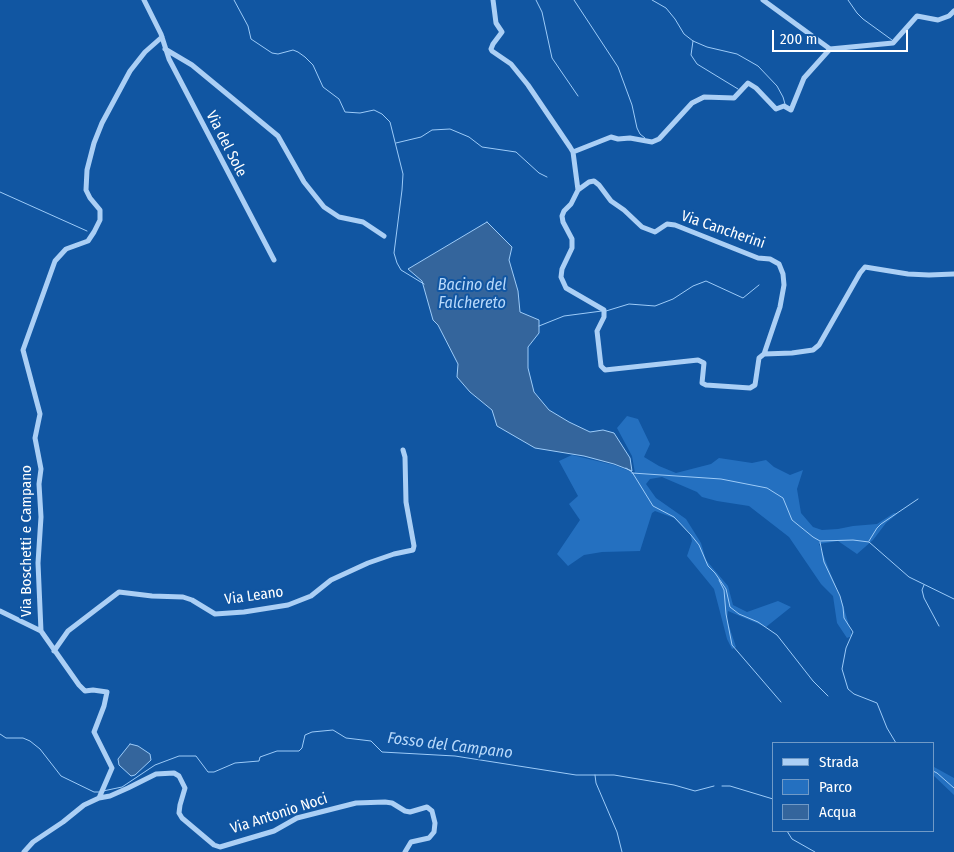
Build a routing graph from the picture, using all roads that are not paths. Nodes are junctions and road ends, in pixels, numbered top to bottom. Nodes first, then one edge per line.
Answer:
1 (144, 0) edge
2 (494, 0) edge
3 (764, 0) edge
4 (954, 11) edge
5 (162, 37) junction
6 (165, 49) junction
7 (830, 49) junction
8 (573, 152) junction
9 (578, 190) junction
10 (384, 236) dead end
11 (274, 260) dead end
12 (954, 274) edge
13 (764, 354) junction
14 (404, 450) dead end
15 (0, 611) edge
16 (41, 631) junction
17 (54, 651) junction
18 (99, 798) junction
19 (24, 852) edge
20 (405, 852) edge

1 - 5 street
2 - 8 street
3 - 7 street
4 - 7 street
5 - 6 street, Via del Sole
5 - 16 street, Via Boschetti e Campano
6 - 10 street
6 - 11 street, Via del Sole
7 - 8 street
8 - 9 street
9 - 13 street, Via Cancherini
9 - 13 street
12 - 13 street
14 - 17 street, Via Leano
15 - 16 street
16 - 17 street, Via Boschetti e Campano
17 - 18 street, Via Boschetti e Campano
18 - 19 street
18 - 20 street, Via Antonio Noci

